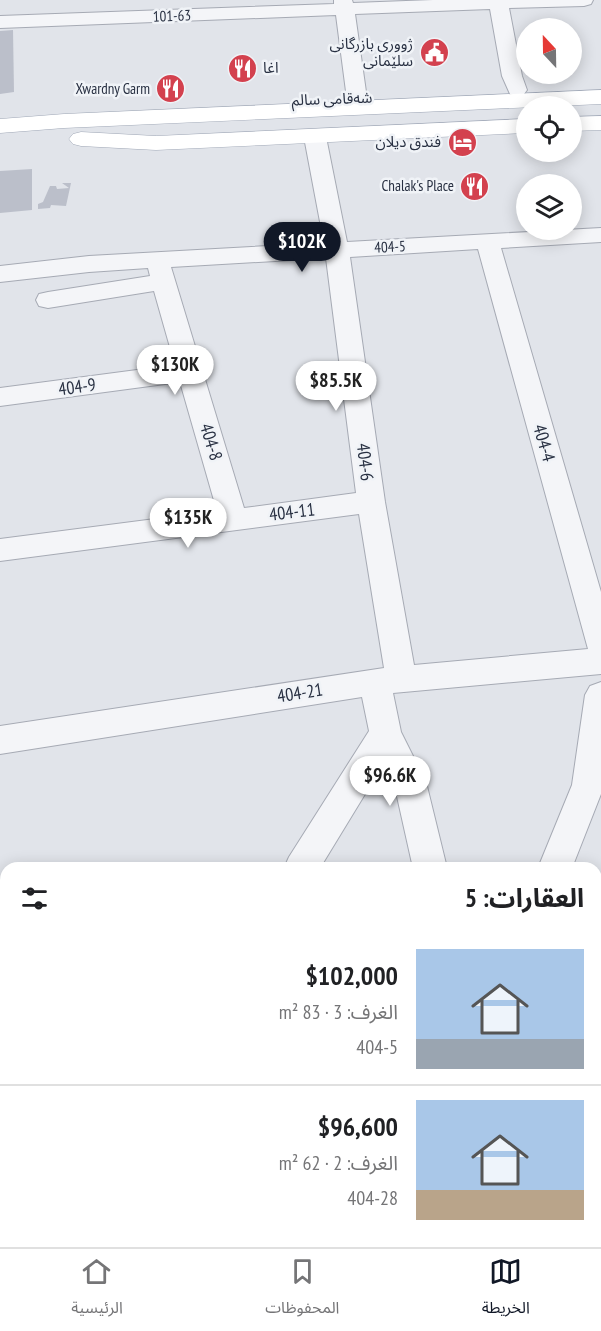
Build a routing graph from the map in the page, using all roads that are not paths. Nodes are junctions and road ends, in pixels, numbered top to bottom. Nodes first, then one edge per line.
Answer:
1 (584, 0) edge
2 (161, 1) edge
3 (500, 4) junction
4 (33, 5) dead end
5 (344, 5) edge
6 (74, 7) edge
7 (0, 22) edge
8 (601, 85) edge
9 (517, 90) junction
10 (601, 97) edge
11 (357, 99) junction
12 (601, 110) edge
13 (582, 111) edge
14 (516, 113) edge
15 (64, 121) junction
16 (601, 123) edge
17 (582, 124) edge
18 (0, 126) edge
19 (516, 126) edge
20 (315, 136) junction
21 (79, 139) junction
22 (0, 144) edge
23 (601, 235) edge
24 (487, 241) junction
25 (338, 250) junction
26 (161, 271) junction
27 (0, 274) edge
28 (48, 300) dead end
29 (190, 372) junction
30 (0, 397) edge
31 (371, 502) junction
32 (234, 520) junction
33 (0, 550) edge
34 (601, 644) edge
35 (601, 661) edge
36 (388, 682) junction
37 (601, 695) edge
38 (385, 733) junction
39 (0, 740) edge
40 (305, 862) edge
41 (429, 862) edge
42 (557, 862) edge

1 - 3 street, 101-63
2 - 6 street
3 - 5 street, 101-63
3 - 9 street
4 - 6 street
5 - 6 street, 101-63
5 - 11 street
6 - 7 street, 101-63
8 - 9 main road, شەقامی سالم
9 - 11 main road, شەقامی سالم
10 - 15 main road, شەقامی سالم
11 - 15 main road, شەقامی سالم
12 - 13 main road
14 - 21 main road, شەقامی سالم
15 - 18 main road, شەقامی سالم
16 - 17 main road
19 - 20 main road, شەقامی سالم
20 - 21 main road, شەقامی سالم
20 - 25 street, 404-6
21 - 22 main road, شەقامی سالم
23 - 24 street, 404-5
24 - 25 street, 404-5
24 - 34 street, 404-4
25 - 26 street, 404-5
25 - 31 street, 404-6
26 - 27 street, 404-5
26 - 28 street
26 - 29 street, 404-8
29 - 30 street, 404-9
29 - 32 street, 404-8
31 - 32 street, 404-11
31 - 36 street, 404-6
32 - 33 street, 404-11
35 - 36 street, 404-21
36 - 38 street, 404-6
36 - 39 street, 404-21
37 - 42 street
38 - 40 street
38 - 41 street, 404-6

